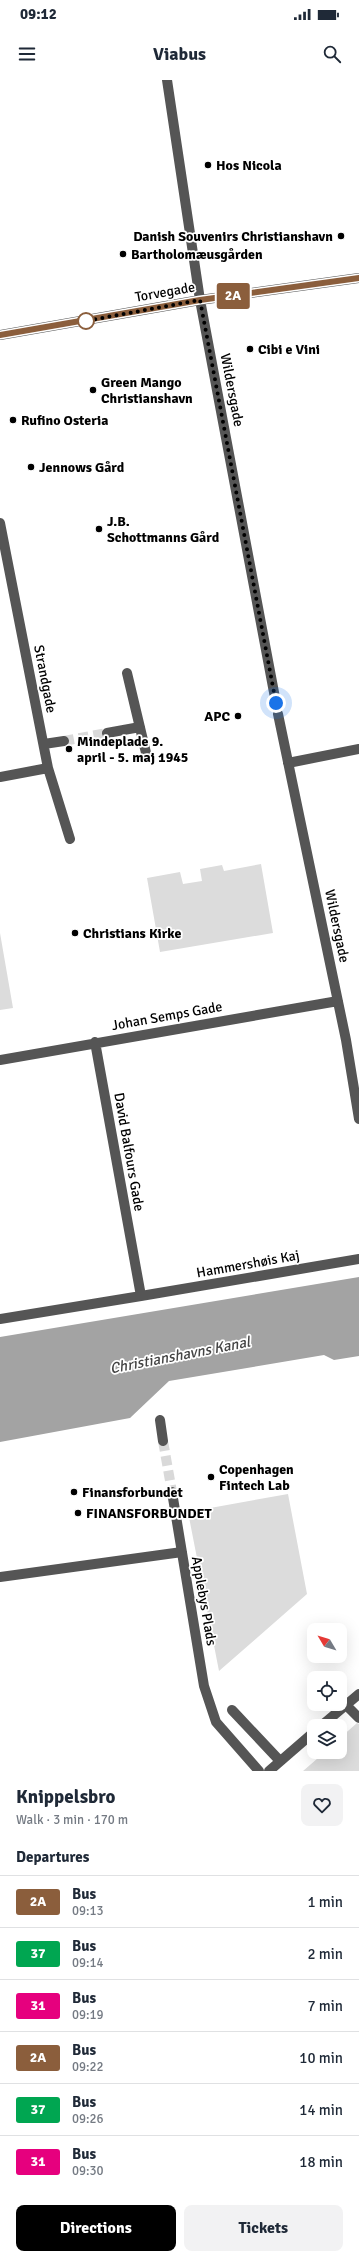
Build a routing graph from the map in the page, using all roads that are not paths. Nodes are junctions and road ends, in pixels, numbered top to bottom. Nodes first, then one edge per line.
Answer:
1 (167, 80) edge
2 (359, 278) edge
3 (200, 300) junction
4 (0, 335) edge
5 (0, 523) edge
6 (4, 565) edge
7 (127, 673) dead end
8 (140, 727) junction
9 (107, 733) tunnel mouth
10 (64, 741) tunnel mouth
11 (44, 744) junction
12 (359, 750) edge
13 (147, 757) dead end
14 (288, 763) junction
15 (48, 768) junction
16 (0, 777) edge
17 (70, 839) dead end
18 (338, 1001) junction
19 (95, 1042) junction
20 (0, 1060) edge
21 (359, 1119) edge
22 (359, 1259) edge
23 (141, 1296) junction
24 (0, 1319) edge
25 (160, 1420) dead end
26 (164, 1441) tunnel mouth
27 (172, 1492) tunnel mouth
28 (182, 1552) junction
29 (0, 1577) edge
30 (359, 1694) edge
31 (347, 1704) edge
32 (347, 1706) edge
33 (232, 1710) dead end
34 (339, 1711) edge
35 (359, 1718) edge
36 (329, 1719) edge
37 (307, 1738) edge
38 (280, 1761) junction
39 (259, 1771) edge
40 (269, 1771) edge

1 - 3 street, Wildersgade
2 - 3 street, Torvegade
3 - 4 street, Torvegade
3 - 14 street, Wildersgade
5 - 6 street, Strandgade
6 - 11 street, Strandgade
7 - 8 street
8 - 9 street
8 - 13 street
10 - 11 street
11 - 15 street, Strandgade
12 - 14 street
14 - 18 street, Wildersgade
15 - 16 street
15 - 17 street, Strandgade
18 - 19 street, Johan Semps Gade
18 - 21 street, Wildersgade
19 - 20 street, Johan Semps Gade
19 - 23 street, David Balfours Gade
22 - 23 street, Hammershøis Kaj
23 - 24 street, Hammershøis Kaj
25 - 26 street
27 - 28 street
28 - 29 street, Applebys Plads
28 - 39 street, Applebys Plads
30 - 31 street
32 - 35 street
33 - 38 street
34 - 36 street
37 - 38 street
38 - 40 street

